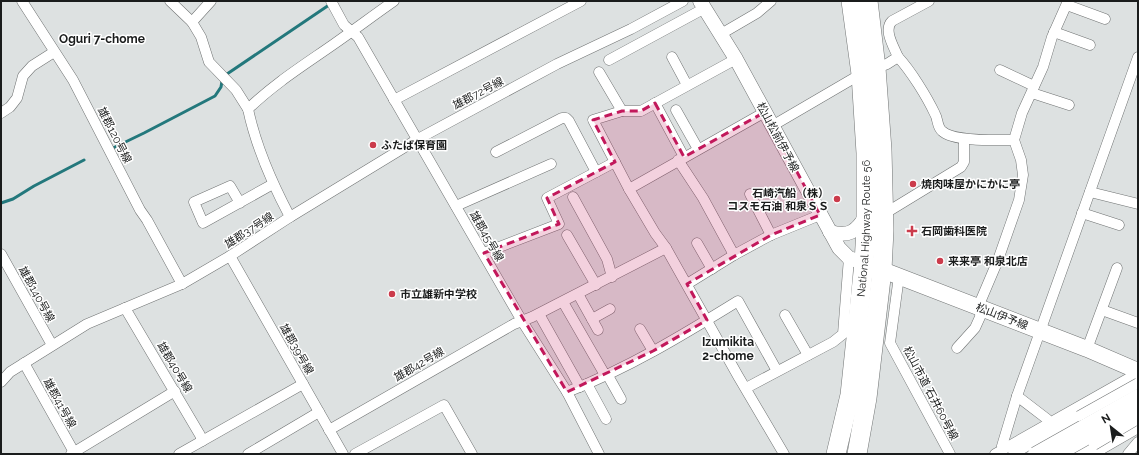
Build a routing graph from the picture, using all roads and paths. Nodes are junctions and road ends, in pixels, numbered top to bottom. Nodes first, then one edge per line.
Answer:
1 (22, 1) edge
2 (170, 1) edge
3 (211, 1) edge
4 (330, 1) edge
5 (394, 1) edge
6 (581, 1) edge
7 (683, 1) edge
8 (771, 1) edge
9 (851, 1) edge
10 (868, 1) edge
11 (929, 1) edge
12 (1067, 3) edge
13 (703, 4) edge
14 (1105, 18) dead end
15 (192, 22) junction
16 (352, 32) junction
17 (1054, 32) junction
18 (721, 34) junction
19 (1090, 44) dead end
20 (54, 52) junction
21 (672, 57) dead end
22 (898, 57) junction
23 (736, 59) junction
24 (1138, 59) edge
25 (609, 60) dead end
26 (1000, 70) dead end
27 (869, 71) junction
28 (599, 72) dead end
29 (688, 85) junction
30 (1033, 90) junction
31 (394, 100) junction
32 (655, 103) junction
33 (1069, 105) dead end
34 (248, 109) junction
35 (676, 110) dead end
36 (622, 111) junction
37 (765, 112) junction
38 (1, 113) edge
39 (772, 126) junction
40 (418, 139) junction
41 (964, 140) junction
42 (1014, 140) junction
43 (698, 150) junction
44 (496, 152) dead end
45 (681, 159) junction
46 (615, 162) junction
47 (551, 164) dead end
48 (596, 172) junction
49 (273, 184) junction
50 (629, 189) junction
51 (1090, 192) junction
52 (750, 194) dead end
53 (573, 197) dead end
54 (240, 203) dead end
55 (1138, 204) edge
56 (456, 206) junction
57 (1082, 213) junction
58 (820, 215) junction
59 (875, 215) junction
60 (290, 217) junction
61 (1119, 225) dead end
62 (830, 232) junction
63 (771, 234) junction
64 (567, 235) dead end
65 (697, 243) dead end
66 (666, 248) junction
67 (484, 253) junction
68 (1, 254) edge
69 (734, 255) junction
70 (230, 256) junction
71 (856, 261) junction
72 (1117, 268) dead end
73 (712, 269) junction
74 (890, 273) junction
75 (612, 277) junction
76 (182, 284) junction
77 (687, 284) junction
78 (596, 285) junction
79 (578, 294) junction
80 (563, 302) junction
81 (980, 307) junction
82 (125, 308) junction
83 (610, 309) dead end
84 (1102, 310) junction
85 (539, 314) junction
86 (785, 315) dead end
87 (592, 319) junction
88 (707, 320) junction
89 (522, 321) junction
90 (1138, 324) edge
91 (640, 329) dead end
92 (598, 330) dead end
93 (1041, 331) junction
94 (52, 345) junction
95 (957, 348) dead end
96 (1087, 349) junction
97 (653, 351) junction
98 (808, 355) junction
99 (24, 363) junction
100 (777, 371) junction
101 (1138, 372) edge
102 (606, 374) junction
103 (1, 382) edge
104 (1138, 383) edge
105 (303, 384) junction
106 (584, 385) junction
107 (746, 388) junction
108 (175, 391) junction
109 (567, 392) junction
110 (1017, 396) junction
111 (1138, 396) edge
112 (621, 399) dead end
113 (1084, 403) junction
114 (1138, 409) edge
115 (319, 412) junction
116 (606, 419) dead end
117 (1138, 420) edge
118 (1049, 423) junction
119 (1138, 428) edge
120 (329, 430) junction
121 (202, 441) junction
122 (1138, 442) edge
123 (1108, 445) junction
124 (1096, 451) edge
125 (999, 452) edge
126 (74, 453) edge
127 (180, 454) edge
128 (248, 454) edge
129 (343, 454) edge
130 (356, 454) edge
131 (472, 454) edge
132 (598, 454) edge
133 (784, 454) edge
134 (836, 454) edge
135 (857, 454) edge
136 (950, 454) edge
137 (1013, 454) edge
138 (1035, 454) edge
139 (1058, 454) edge
140 (1078, 454) edge
141 (1128, 454) edge

1 - 20 street, 雄郡120号線
2 - 15 street, 雄郡37号線
3 - 15 street
4 - 16 street, 雄郡45号線
5 - 16 street
6 - 31 street
7 - 40 street, 雄郡72号線
8 - 18 street
9 - 27 highway, National Highway Route 56
10 - 27 highway, National Highway Route 56
11 - 22 street
12 - 14 street
12 - 17 street
13 - 18 main road, 松山松前伊予線
13 - 25 street
15 - 34 street, 雄郡37号線
16 - 31 street, 雄郡45号線
16 - 34 street
17 - 19 street
17 - 30 street
18 - 23 main road, 松山松前伊予線
20 - 38 street
20 - 76 street, 雄郡120号線
21 - 29 street
22 - 27 street
22 - 41 street
23 - 29 street
23 - 37 main road, 松山松前伊予線
24 - 51 street
26 - 30 street
27 - 39 street
27 - 59 highway, National Highway Route 56
28 - 36 street
29 - 32 street
30 - 33 street
30 - 42 street
31 - 40 street, 雄郡45号線
32 - 36 street
32 - 45 street
34 - 49 street, 雄郡37号線
35 - 43 street
36 - 46 street
37 - 39 main road, 松山松前伊予線
37 - 43 street
39 - 58 main road, 松山松前伊予線
40 - 56 street, 雄郡45号線
40 - 60 street, 雄郡72号線
41 - 42 street
41 - 59 street
42 - 81 street
43 - 45 street
44 - 48 street
45 - 50 street
45 - 69 street
46 - 48 street
46 - 50 street
47 - 56 street
48 - 67 street
49 - 54 street
49 - 60 street, 雄郡37号線
50 - 66 street
51 - 55 street
51 - 57 street
52 - 63 street
53 - 75 street
56 - 67 street, 雄郡45号線
57 - 61 street
57 - 93 street
58 - 62 main road, 松山松前伊予線
58 - 63 street
59 - 62 main road
59 - 71 highway, National Highway Route 56
59 - 74 highway, National Highway Route 56
60 - 70 street, 雄郡37号線
62 - 71 main road, 松山松前伊予線
63 - 69 street
64 - 78 street
65 - 73 street
66 - 75 street, 雄郡42号線
66 - 77 street
67 - 89 street, 雄郡45号線
68 - 94 street, 雄郡140号線
69 - 73 street
70 - 76 street, 雄郡37号線
70 - 105 street, 雄郡39号線
71 - 74 main road, 松山伊予線
71 - 98 street
71 - 134 highway, National Highway Route 56
72 - 84 street
73 - 77 street
74 - 81 main road, 松山伊予線
74 - 135 highway, National Highway Route 56
74 - 136 street, 松山市道 石井60号線
75 - 78 street, 雄郡42号線
76 - 82 street, 雄郡37号線
77 - 88 street
78 - 79 street, 雄郡42号線
79 - 80 street, 雄郡42号線
79 - 87 street
80 - 85 street, 雄郡42号線
80 - 102 street
81 - 93 main road, 松山伊予線
81 - 95 street
82 - 94 street, 雄郡37号線
82 - 108 street, 雄郡40号線
83 - 87 street
84 - 90 street
84 - 96 street
85 - 89 street, 雄郡42号線
85 - 106 street
86 - 98 street
87 - 92 street
88 - 97 street
88 - 100 street
88 - 107 street
89 - 109 street, 雄郡45号線
89 - 120 street, 雄郡42号線
91 - 97 street
93 - 96 main road, 松山伊予線
93 - 110 street
94 - 99 street, 雄郡37号線
96 - 101 main road, 松山伊予線
97 - 102 street
98 - 100 street
99 - 103 street, 雄郡37号線
99 - 126 street, 雄郡41号線
100 - 107 street
101 - 113 street
102 - 106 street
102 - 112 street
104 - 137 street, bridge
105 - 115 street, 雄郡39号線
105 - 121 street
106 - 109 street
106 - 116 street
107 - 133 street
108 - 121 street, 雄郡40号線
108 - 126 street
109 - 132 street, 雄郡45号線
110 - 118 street
110 - 125 street
111 - 138 main road, bridge
113 - 118 street
113 - 123 street
114 - 139 main road, bridge
115 - 120 street, 雄郡39号線
115 - 128 street
117 - 124 street, bridge
118 - 125 street
119 - 123 street
120 - 129 street, 雄郡39号線
121 - 127 street
122 - 141 street
123 - 124 street
124 - 140 street
130 - 131 street

